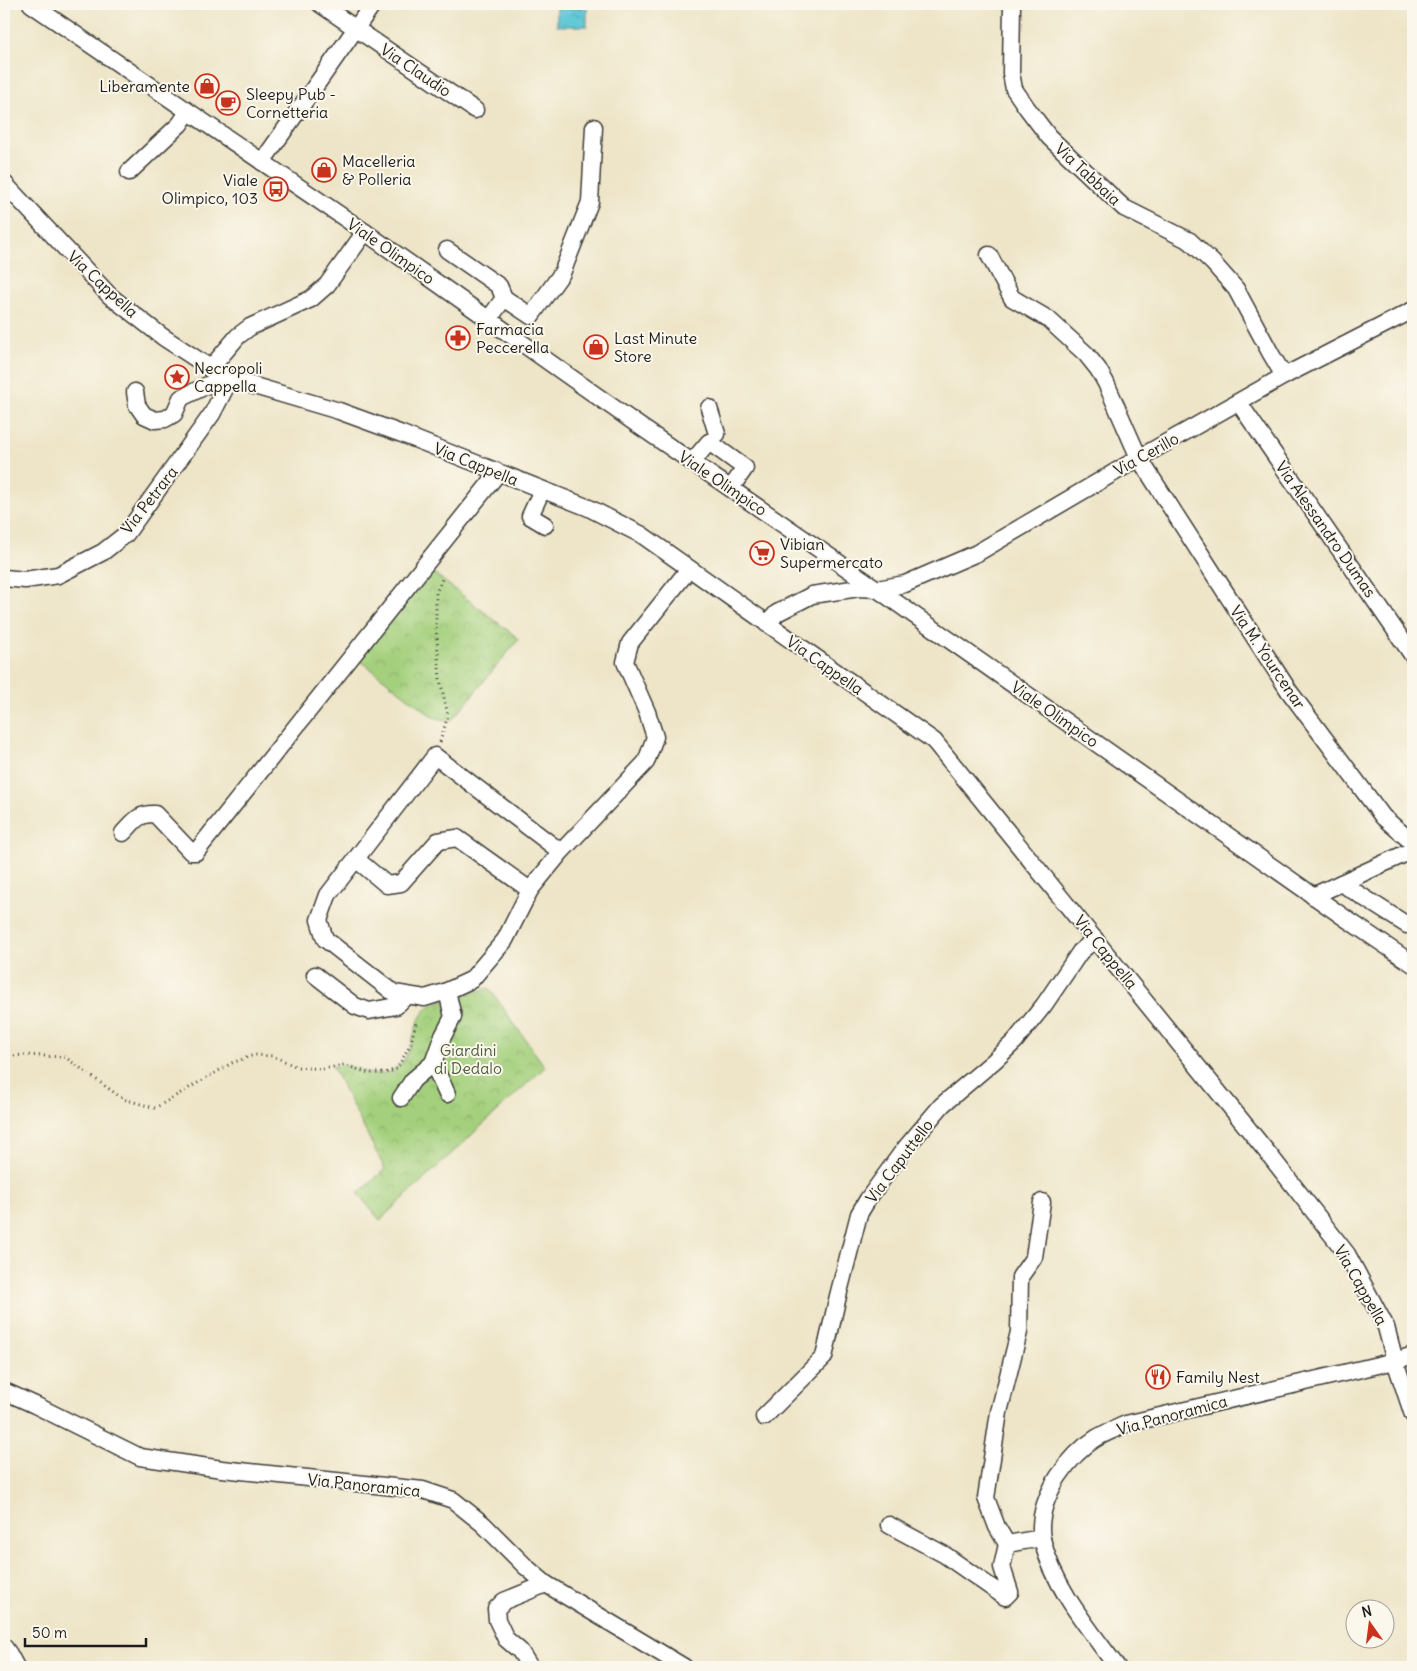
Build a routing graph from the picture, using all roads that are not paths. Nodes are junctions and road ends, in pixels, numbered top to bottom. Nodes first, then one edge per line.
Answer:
1 (31, 4) edge
2 (320, 4) edge
3 (373, 4) edge
4 (1012, 4) edge
5 (356, 29) junction
6 (475, 110) dead end
7 (188, 112) junction
8 (594, 127) dead end
9 (262, 162) junction
10 (129, 172) dead end
11 (4, 183) edge
12 (365, 232) junction
13 (447, 250) dead end
14 (989, 255) dead end
15 (504, 298) junction
16 (1413, 310) edge
17 (490, 319) junction
18 (221, 375) junction
19 (1284, 376) junction
20 (135, 392) dead end
21 (1239, 403) junction
22 (709, 408) dead end
23 (718, 433) junction
24 (1139, 458) junction
25 (692, 462) junction
26 (498, 473) junction
27 (731, 488) junction
28 (542, 490) junction
29 (545, 525) dead end
30 (689, 569) junction
31 (4, 578) edge
32 (877, 589) junction
33 (767, 624) junction
34 (1413, 656) edge
35 (123, 834) dead end
36 (1413, 843) edge
37 (1413, 850) edge
38 (561, 852) junction
39 (356, 859) junction
40 (1341, 883) junction
41 (530, 890) junction
42 (1313, 896) junction
43 (1407, 925) dead end
44 (1096, 939) junction
45 (1413, 964) edge
46 (315, 976) dead end
47 (448, 991) junction
48 (406, 996) junction
49 (433, 1063) junction
50 (447, 1094) dead end
51 (402, 1098) dead end
52 (1042, 1202) dead end
53 (1413, 1355) edge
54 (1395, 1361) junction
55 (4, 1391) edge
56 (1413, 1415) edge
57 (764, 1417) dead end
58 (889, 1525) dead end
59 (1042, 1538) junction
60 (1007, 1544) junction
61 (546, 1584) junction
62 (4, 1647) edge
63 (16, 1667) edge
64 (530, 1667) edge
65 (684, 1667) edge
66 (1117, 1667) edge

1 - 7 street, Viale Olimpico
2 - 5 street, Via Claudio
3 - 5 street
4 - 19 street, Via Tabbaia
5 - 6 street, Via Claudio
5 - 9 street
7 - 9 street, Viale Olimpico
7 - 10 street
8 - 15 street
9 - 12 street, Viale Olimpico
11 - 18 street, Via Cappella
12 - 17 street, Viale Olimpico
12 - 18 street
13 - 15 street
14 - 24 street, Via M. Yourcenar
15 - 17 street
16 - 19 street, Via Cerillo
17 - 25 street, Viale Olimpico
18 - 20 street
18 - 26 street, Via Cappella
18 - 31 street, Via Petrara
19 - 21 street, Via Cerillo
21 - 24 street, Via Cerillo
21 - 34 street, Via Alessandro Dumas
22 - 23 street
23 - 25 street
23 - 27 street
24 - 32 street, Via Cerillo
24 - 36 street, Via M. Yourcenar
25 - 27 street, Viale Olimpico
26 - 28 street, Via Cappella
26 - 35 street
27 - 32 street, Viale Olimpico
28 - 29 street
28 - 30 street, Via Cappella
30 - 33 street, Via Cappella
30 - 38 street
32 - 33 street, Via Cerillo
32 - 42 street, Viale Olimpico
33 - 44 street, Via Cappella
37 - 40 street
38 - 39 street
38 - 41 street
39 - 41 street
39 - 48 street
40 - 42 street
40 - 43 street
41 - 47 street
42 - 45 street, Viale Olimpico
44 - 54 street, Via Cappella
44 - 57 street, Via Caputtello
46 - 48 street
47 - 48 street
47 - 49 street
49 - 50 street
49 - 51 street
52 - 60 street
53 - 54 street, Via Panoramica
54 - 56 street, Via Cappella
54 - 59 street, Via Panoramica
55 - 61 street, Via Panoramica
58 - 60 street
59 - 60 street
59 - 66 street, Via Panoramica
61 - 64 street
61 - 65 street, Via Panoramica
62 - 63 street

